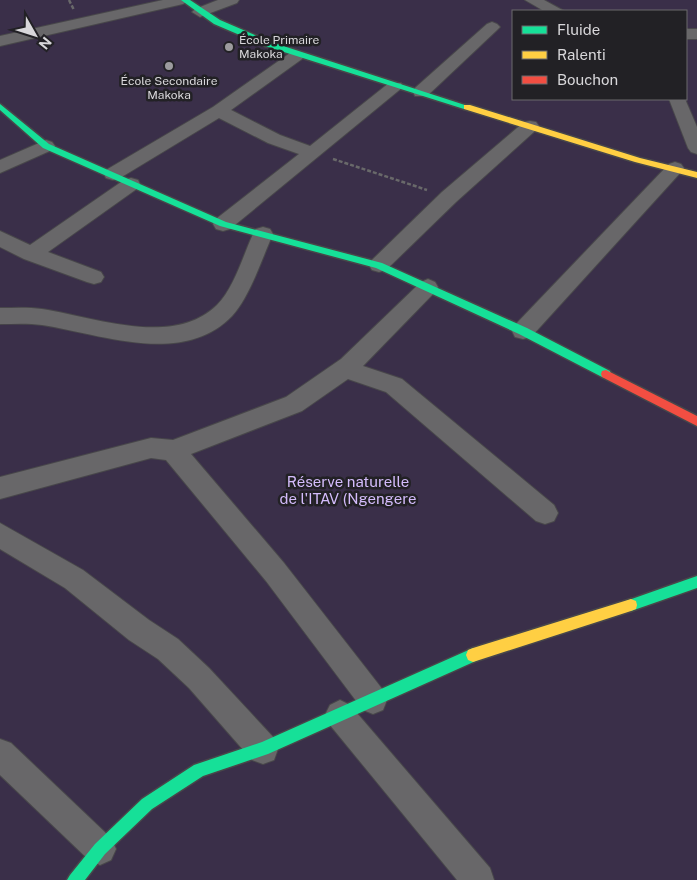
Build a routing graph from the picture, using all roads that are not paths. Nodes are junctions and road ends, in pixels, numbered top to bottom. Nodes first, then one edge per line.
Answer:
1 (184, 0) edge
2 (232, 0) edge
3 (532, 0) edge
4 (554, 10) edge
5 (200, 12) junction
6 (492, 26) dead end
7 (0, 41) edge
8 (296, 56) junction
9 (396, 87) junction
10 (421, 92) junction
11 (676, 100) edge
12 (0, 106) edge
13 (219, 111) junction
14 (530, 126) junction
15 (46, 146) junction
16 (697, 148) edge
17 (312, 153) junction
18 (0, 167) edge
19 (675, 168) junction
20 (113, 174) junction
21 (697, 175) edge
22 (131, 184) junction
23 (223, 224) junction
24 (263, 234) junction
25 (0, 238) edge
26 (31, 254) junction
27 (379, 264) junction
28 (94, 277) dead end
29 (428, 287) junction
30 (0, 316) edge
31 (523, 331) junction
32 (345, 369) junction
33 (697, 421) edge
34 (173, 450) junction
35 (0, 488) edge
36 (545, 513) dead end
37 (0, 535) edge
38 (697, 582) edge
39 (373, 700) junction
40 (340, 715) junction
41 (263, 749) junction
42 (0, 754) edge
43 (100, 848) junction
44 (75, 880) edge
45 (478, 880) edge

1 - 5 street
1 - 7 street
2 - 5 street
3 - 4 street
5 - 8 street
6 - 10 street
8 - 9 street
8 - 13 street
9 - 10 street
9 - 17 street
10 - 14 street
11 - 16 street
12 - 15 street
13 - 17 street
13 - 20 street
14 - 19 street
14 - 27 street
15 - 18 street
15 - 20 street
17 - 23 street
19 - 21 street
19 - 31 street
20 - 22 street
22 - 23 street
22 - 26 street
23 - 24 street
24 - 27 street
24 - 30 street
25 - 26 street
26 - 28 street
27 - 29 street
29 - 31 street
29 - 32 street
31 - 33 street
32 - 34 street
32 - 36 street
34 - 35 street
34 - 39 street
37 - 41 street
38 - 39 street
39 - 40 street
40 - 41 street
40 - 45 street
41 - 43 street
42 - 43 street
43 - 44 street

